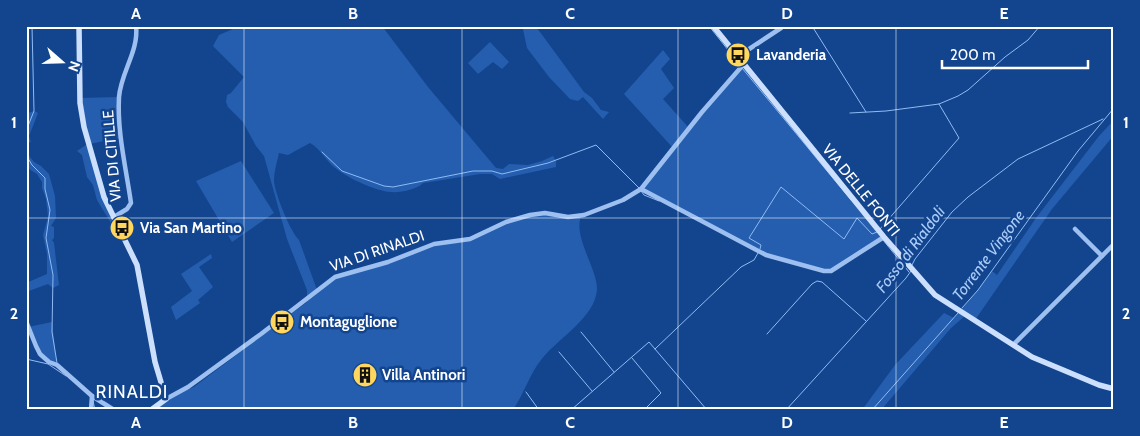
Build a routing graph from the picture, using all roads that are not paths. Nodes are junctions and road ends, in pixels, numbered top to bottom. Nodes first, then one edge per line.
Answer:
1 (79, 26) edge
2 (136, 26) edge
3 (715, 27) edge
4 (781, 28) dead end
5 (737, 57) junction
6 (743, 65) junction
7 (641, 189) junction
8 (114, 218) junction
9 (1075, 230) dead end
10 (884, 237) junction
11 (1114, 244) edge
12 (1102, 256) junction
13 (26, 321) edge
14 (1014, 344) junction
15 (1114, 389) edge
16 (92, 396) junction
17 (166, 398) junction
18 (91, 410) edge
19 (114, 410) edge
20 (151, 410) edge

1 - 8 street
2 - 8 street, VIA DI CITILLE
3 - 5 street, VIA DELLE FONTI
4 - 5 street
5 - 6 street, VIA DELLE FONTI
6 - 7 street, VIA DI RINALDI
6 - 10 street, VIA DELLE FONTI
7 - 10 street
7 - 17 street, VIA DI RINALDI
8 - 17 street
9 - 12 street
10 - 14 street, VIA DELLE FONTI
11 - 12 street
12 - 14 street
13 - 16 street
14 - 15 street, VIA DELLE FONTI
16 - 18 street
16 - 19 street
17 - 20 street, VIA DI RINALDI

